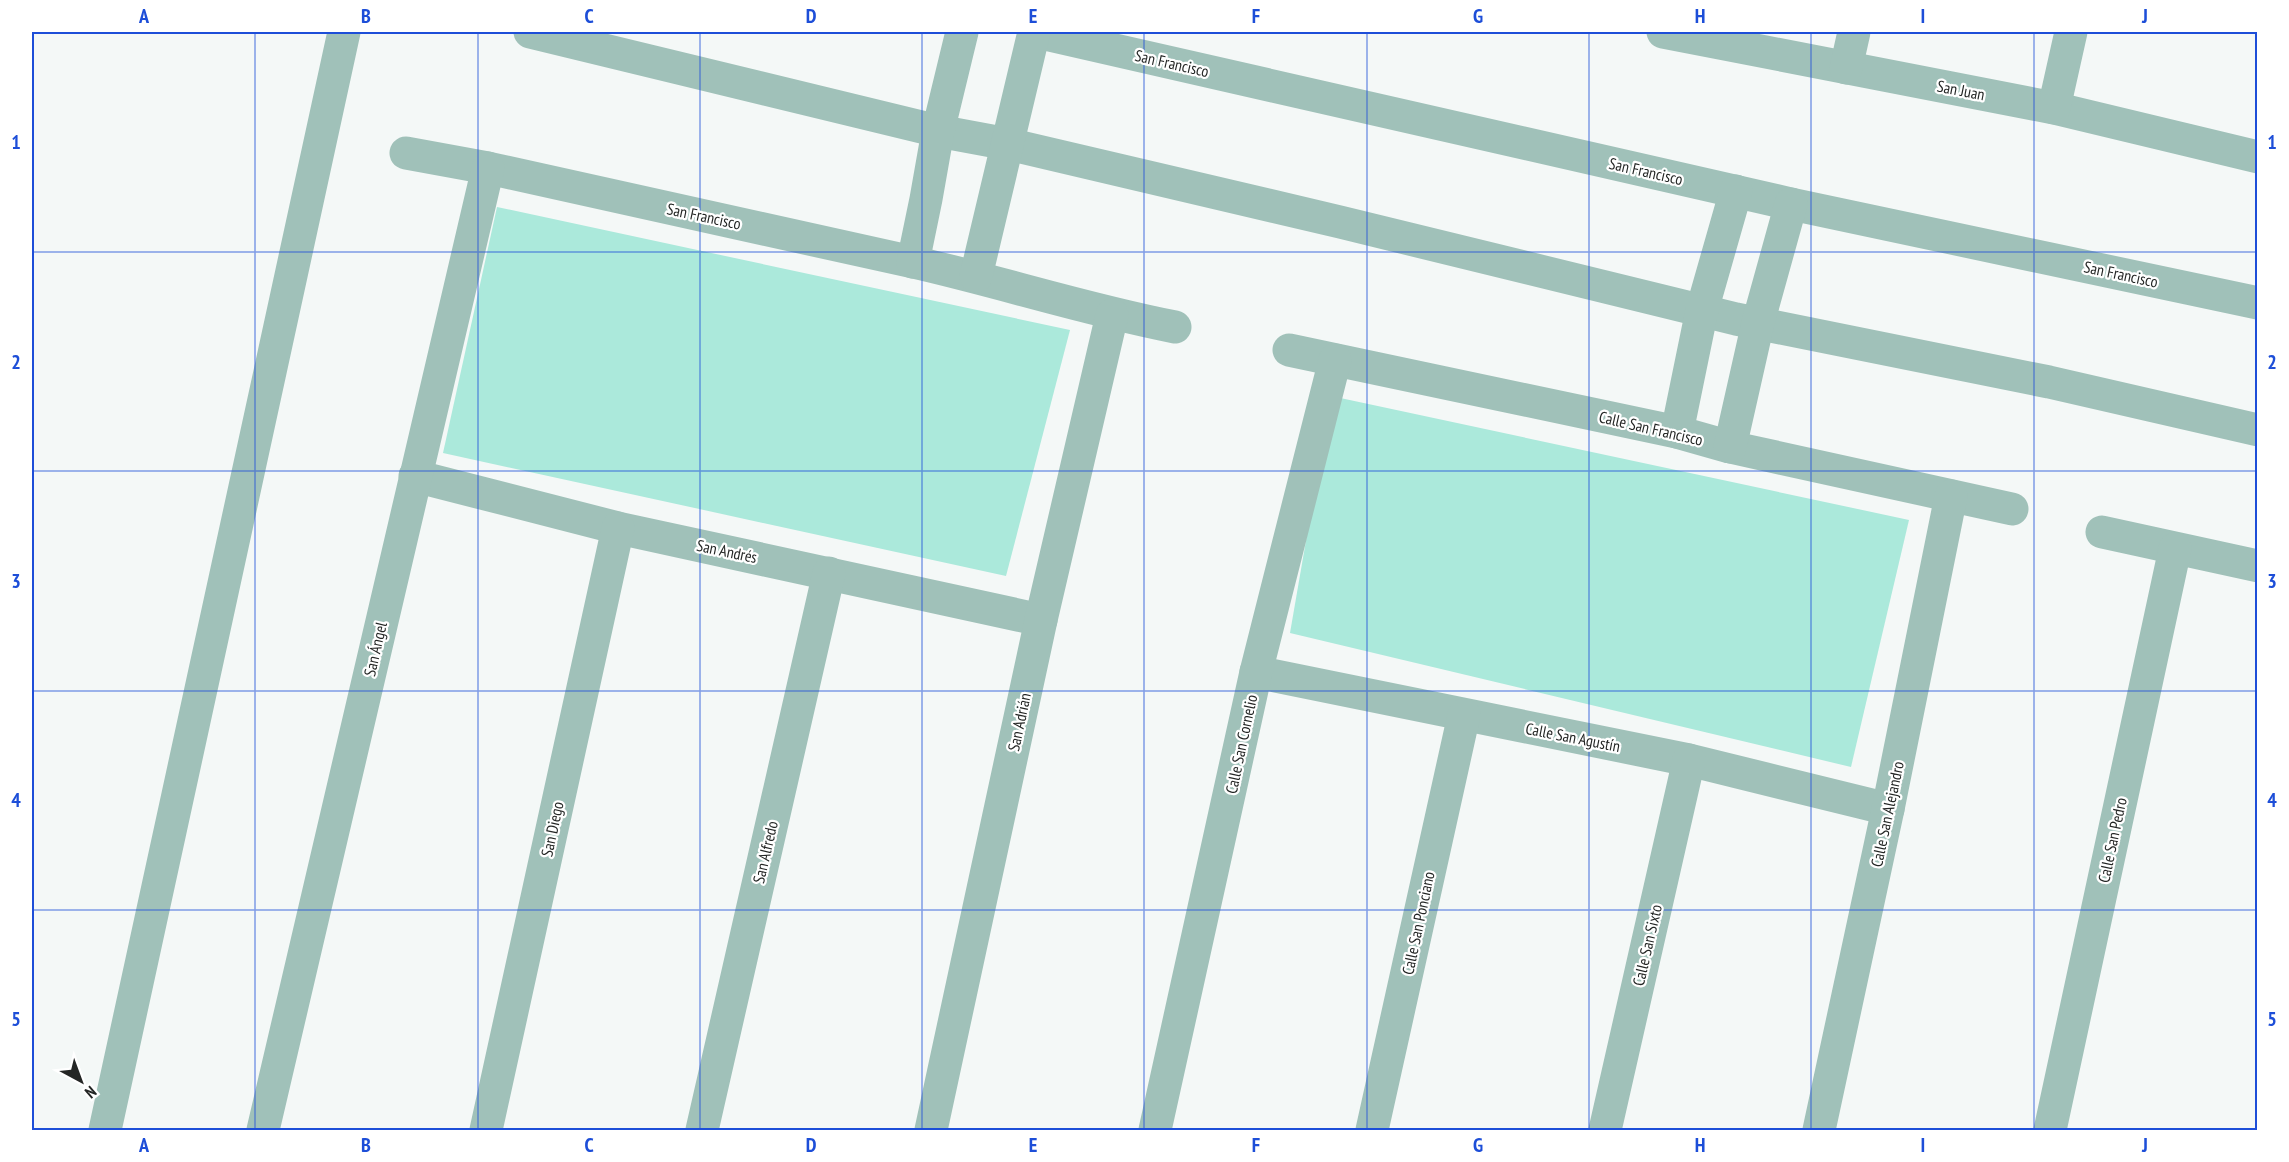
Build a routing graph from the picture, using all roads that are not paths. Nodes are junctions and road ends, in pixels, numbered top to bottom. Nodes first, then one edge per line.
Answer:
1 (344, 32) edge
2 (530, 32) edge
3 (962, 32) edge
4 (1035, 32) edge
5 (1664, 32) edge
6 (1854, 32) edge
7 (2071, 32) edge
8 (1846, 68) junction
9 (2054, 108) junction
10 (938, 131) junction
11 (1008, 144) junction
12 (406, 153) dead end
13 (2258, 157) edge
14 (488, 168) junction
15 (1736, 191) junction
16 (1791, 204) junction
17 (913, 262) junction
18 (976, 276) junction
19 (2258, 303) edge
20 (1702, 310) junction
21 (1112, 315) junction
22 (1758, 323) junction
23 (1175, 327) dead end
24 (1289, 350) dead end
25 (1335, 360) junction
26 (2258, 430) edge
27 (1677, 432) junction
28 (1730, 447) junction
29 (415, 476) junction
30 (1951, 496) junction
31 (2013, 509) dead end
32 (618, 528) junction
33 (2102, 532) dead end
34 (2175, 549) junction
35 (2258, 566) edge
36 (829, 573) junction
37 (1041, 620) junction
38 (1256, 672) junction
39 (1464, 716) junction
40 (1689, 760) junction
41 (1888, 809) junction
42 (105, 1131) edge
43 (263, 1131) edge
44 (486, 1131) edge
45 (702, 1131) edge
46 (931, 1131) edge
47 (1155, 1131) edge
48 (1372, 1131) edge
49 (1605, 1131) edge
50 (1819, 1131) edge
51 (2050, 1131) edge

1 - 42 street
2 - 10 street
3 - 10 street
4 - 11 street
4 - 15 street, San Francisco
5 - 8 street, San Juan
6 - 8 street
7 - 9 street
8 - 9 street, San Juan
9 - 13 street, San Juan
10 - 11 street
10 - 17 street
11 - 18 street
11 - 20 street
12 - 14 street, San Francisco
14 - 17 street, San Francisco
14 - 29 street, San Ángel
15 - 16 street, San Francisco
15 - 20 street
16 - 19 street, San Francisco
16 - 22 street
17 - 18 street, San Francisco
18 - 21 street, San Francisco
20 - 22 street
20 - 27 street
21 - 23 street, San Francisco
21 - 37 street, San Adrián
22 - 26 street
22 - 28 street
24 - 25 street, Calle San Francisco
25 - 27 street, Calle San Francisco
25 - 38 street, Calle San Cornelio
27 - 28 street, Calle San Francisco
28 - 30 street, Calle San Francisco
29 - 32 street, San Andrés
29 - 43 street, San Ángel
30 - 31 street, Calle San Francisco
30 - 41 street, Calle San Alejandro
32 - 36 street, San Andrés
32 - 44 street, San Diego
33 - 34 street
34 - 35 street
34 - 51 street, Calle San Pedro
36 - 37 street, San Andrés
36 - 45 street, San Alfredo
37 - 46 street, San Adrián
38 - 39 street, Calle San Agustín
38 - 47 street, Calle San Cornelio
39 - 40 street, Calle San Agustín
39 - 48 street, Calle San Ponciano
40 - 41 street, Calle San Agustín
40 - 49 street, Calle San Sixto
41 - 50 street, Calle San Alejandro

